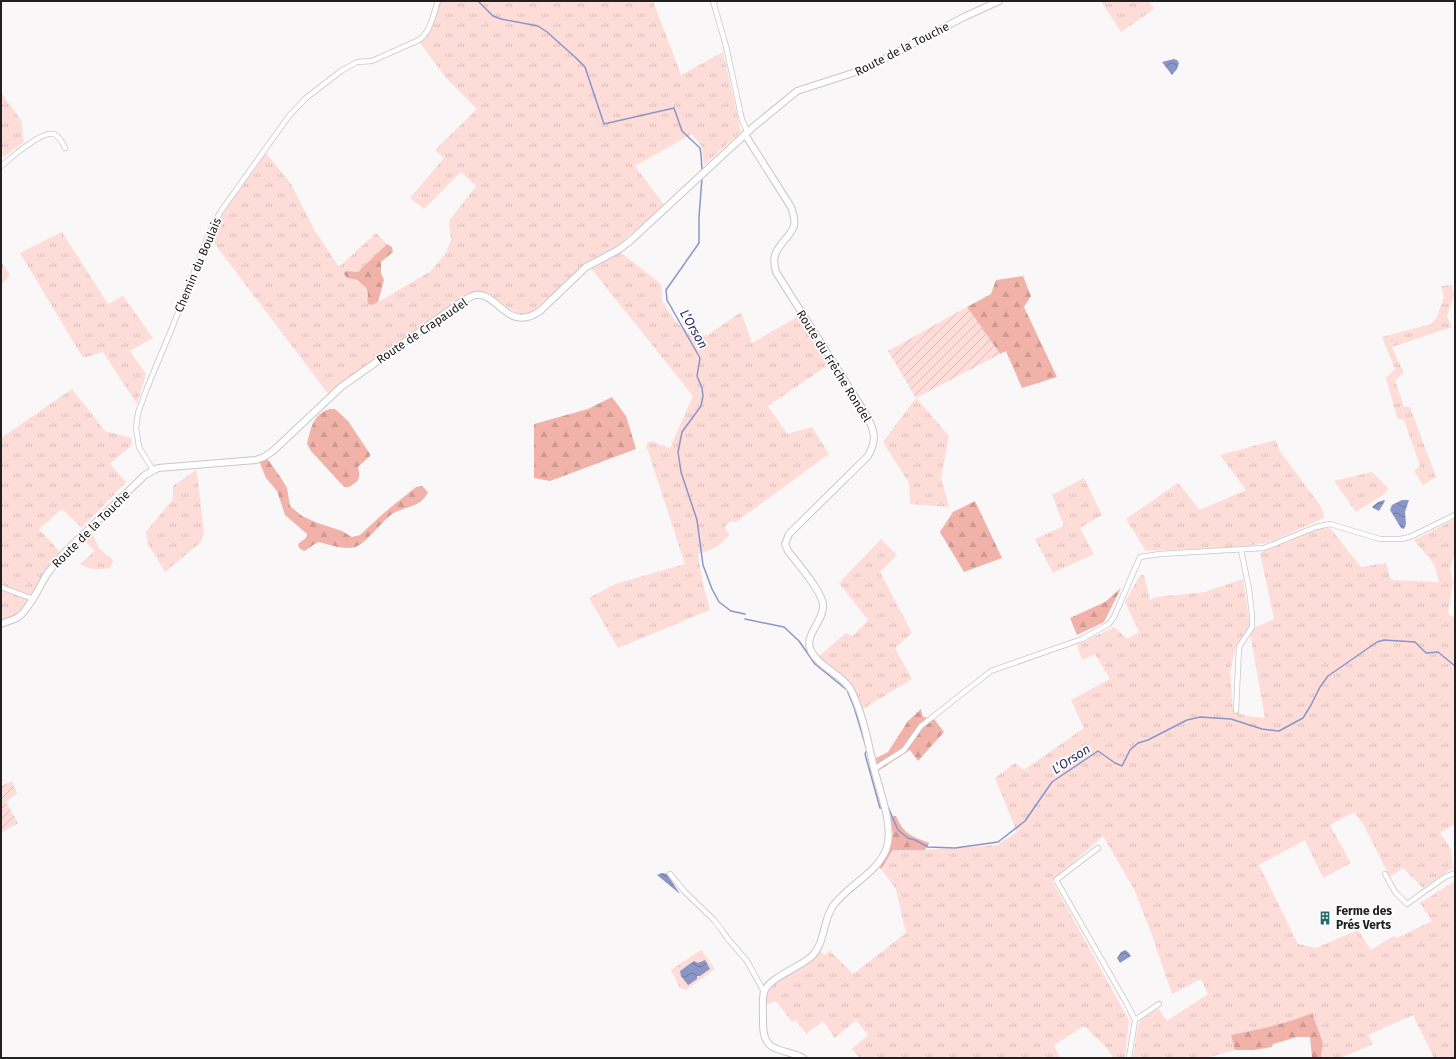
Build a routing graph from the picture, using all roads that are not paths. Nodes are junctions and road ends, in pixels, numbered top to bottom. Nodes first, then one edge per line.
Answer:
1 (438, 1) edge
2 (713, 1) edge
3 (993, 2) edge
4 (746, 133) junction
5 (65, 148) dead end
6 (1, 166) edge
7 (153, 470) junction
8 (1455, 515) edge
9 (1241, 550) junction
10 (1, 587) edge
11 (33, 599) junction
12 (1, 624) edge
13 (1236, 711) dead end
14 (874, 770) junction
15 (1098, 848) dead end
16 (1455, 873) edge
17 (670, 874) dead end
18 (1385, 874) dead end
19 (764, 992) junction
20 (1159, 1004) dead end
21 (1135, 1020) junction
22 (803, 1058) edge
23 (1129, 1058) edge

1 - 7 street, Chemin du Boulais
2 - 4 street
3 - 4 street, Route de la Touche
4 - 7 street, Route de Crapaudel
4 - 14 street, Route du Frêche Rondel
5 - 6 street
7 - 11 street, Route de la Touche
8 - 9 street
9 - 13 street
9 - 14 street
10 - 11 street
11 - 12 street, Route de la Touche
14 - 19 street
15 - 21 street
16 - 18 street
17 - 19 street
19 - 22 street
20 - 21 street
21 - 23 street

